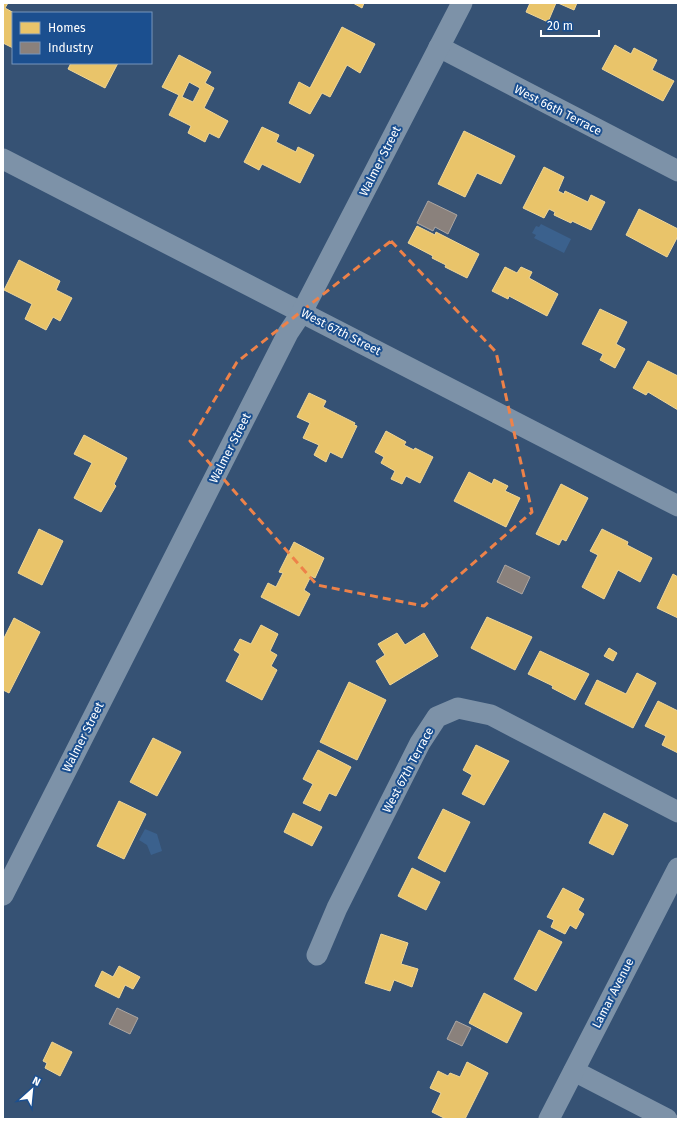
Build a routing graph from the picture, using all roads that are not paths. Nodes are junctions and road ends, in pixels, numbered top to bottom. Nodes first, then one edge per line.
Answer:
1 (462, 3) edge
2 (439, 47) junction
3 (3, 159) edge
4 (678, 171) edge
5 (302, 312) junction
6 (678, 506) edge
7 (678, 812) edge
8 (678, 868) edge
9 (3, 895) edge
10 (317, 955) dead end
11 (574, 1071) junction
12 (549, 1119) edge
13 (668, 1119) edge

1 - 2 street, Walmer Street
2 - 4 street, West 66th Terrace
2 - 5 street, Walmer Street
3 - 5 street, West 67th Street
5 - 6 street, West 67th Street
5 - 9 street, Walmer Street
7 - 10 street, West 67th Terrace
8 - 11 street, Lamar Avenue
11 - 12 street, Lamar Avenue
11 - 13 street

